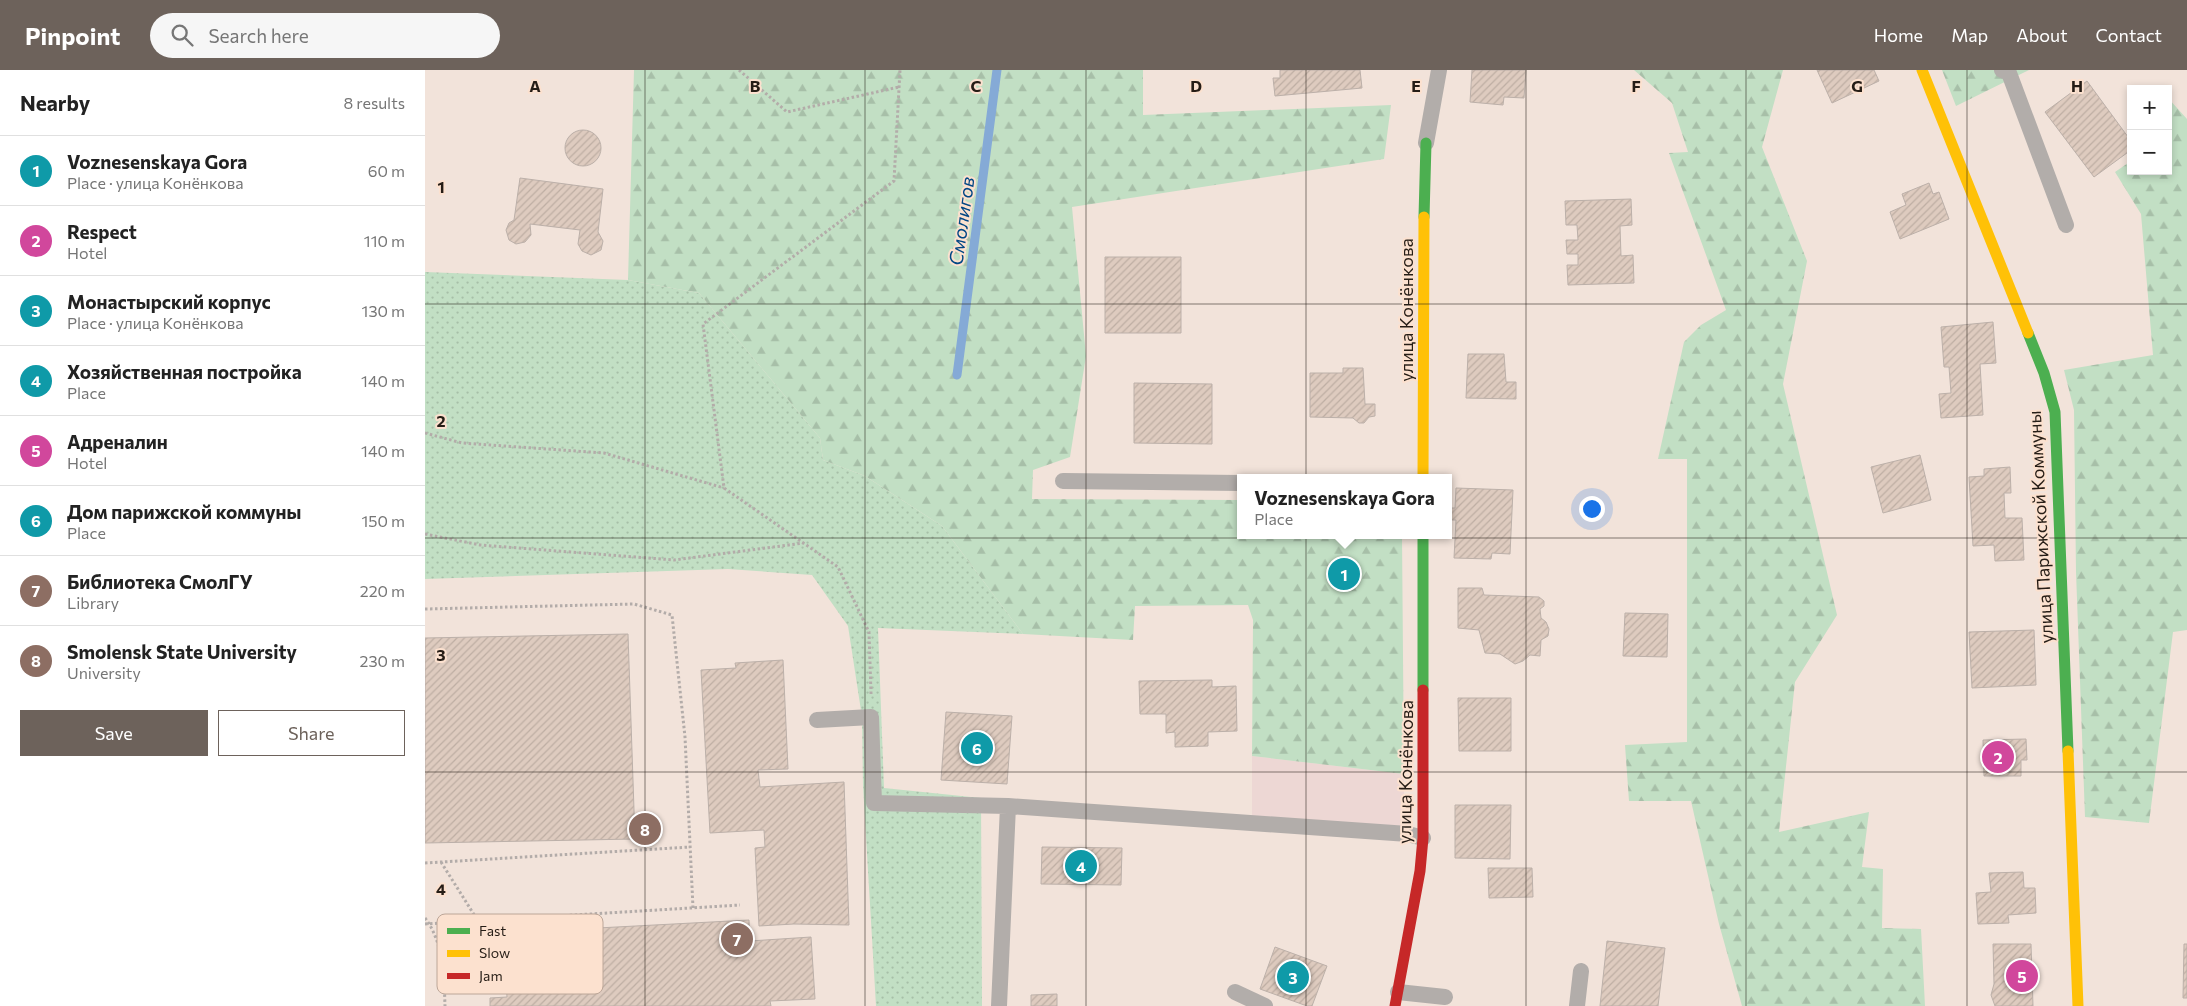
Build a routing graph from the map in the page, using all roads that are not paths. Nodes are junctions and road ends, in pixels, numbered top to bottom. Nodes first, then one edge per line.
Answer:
1 (1439, 70) edge
2 (1923, 70) edge
3 (2002, 70) edge
4 (1426, 143) joint
5 (2066, 224) dead end
6 (1423, 474) edge
7 (1063, 481) dead end
8 (1237, 483) edge
9 (1423, 539) edge
10 (817, 720) dead end
11 (1008, 806) junction
12 (1423, 838) junction
13 (1581, 971) dead end
14 (1235, 992) dead end
15 (1445, 997) dead end
16 (1396, 999) edge
17 (999, 1006) edge
18 (1265, 1006) edge
19 (1577, 1006) edge
20 (2078, 1006) edge

1 - 4 lane
2 - 20 street, улица Парижской Коммуны
3 - 5 lane
4 - 6 street, улица Конёнкова
7 - 8 lane
9 - 12 street, улица Конёнкова
10 - 11 lane
11 - 12 lane
11 - 17 lane
12 - 16 street, улица Конёнкова
13 - 19 lane
14 - 18 lane
15 - 16 lane

